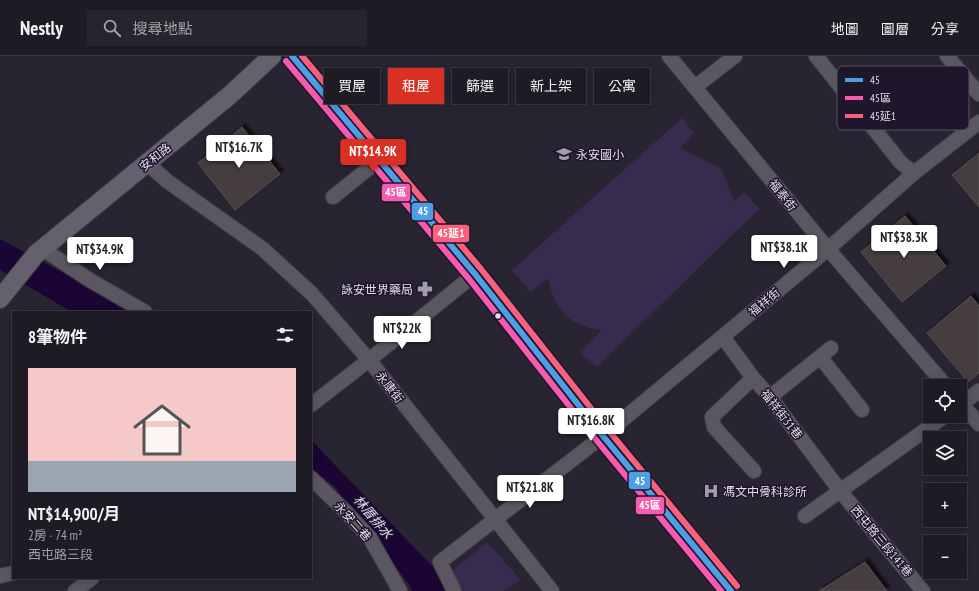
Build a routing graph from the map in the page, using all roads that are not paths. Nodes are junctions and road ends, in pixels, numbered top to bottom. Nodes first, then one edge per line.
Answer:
1 (272, 56) edge
2 (292, 56) edge
3 (669, 56) edge
4 (735, 56) edge
5 (816, 56) edge
6 (947, 56) edge
7 (955, 66) edge
8 (837, 82) edge
9 (969, 82) edge
10 (695, 87) junction
11 (979, 94) edge
12 (979, 122) edge
13 (875, 130) edge
14 (969, 130) edge
15 (969, 130) edge
16 (379, 160) junction
17 (148, 163) junction
18 (914, 173) junction
19 (333, 197) dead end
20 (828, 249) junction
21 (39, 252) junction
22 (475, 274) junction
23 (3, 296) edge
24 (142, 311) edge
25 (723, 337) junction
26 (832, 348) dead end
27 (821, 358) junction
28 (369, 360) junction
29 (754, 378) junction
30 (940, 379) edge
31 (979, 391) edge
32 (770, 397) junction
33 (967, 400) edge
34 (312, 404) edge
35 (862, 410) dead end
36 (967, 411) edge
37 (935, 423) edge
38 (979, 424) edge
39 (603, 436) junction
40 (754, 471) dead end
41 (312, 479) edge
42 (841, 492) junction
43 (806, 516) dead end
44 (494, 520) junction
45 (12, 573) edge
46 (0, 576) edge
47 (91, 579) edge
48 (728, 590) edge
49 (75, 591) edge
50 (400, 591) edge
51 (454, 591) edge
52 (552, 591) edge
53 (923, 591) edge

1 - 17 main road, 安和路
2 - 16 street
3 - 10 street, 福泰街
4 - 10 street
5 - 8 street
6 - 7 street
9 - 11 street
10 - 20 street, 福泰街
12 - 14 street, 福祥街
13 - 18 street
15 - 18 street, 福祥街
16 - 19 street
16 - 22 street
17 - 21 main road, 安和路
17 - 28 street, 永康街
18 - 20 street, 福祥街
20 - 25 street, 福祥街
20 - 30 street, 福泰街
21 - 23 main road, 安和路
21 - 24 street
22 - 28 street
22 - 39 street
25 - 29 street, 福祥街31巷
25 - 39 street, 福祥街
26 - 27 street
27 - 32 street
27 - 35 street
28 - 34 street
28 - 44 street, 永康街
29 - 32 street, 福祥街31巷
29 - 40 street
31 - 33 street
32 - 42 street, 福祥街31巷
36 - 38 street
37 - 42 street
39 - 44 street, 福祥街
39 - 48 street
41 - 50 street, 永安二巷
42 - 43 street
42 - 53 street, 西屯路三段141巷
44 - 51 street, 福祥街
44 - 52 street, 永康街
45 - 46 street
47 - 49 street

